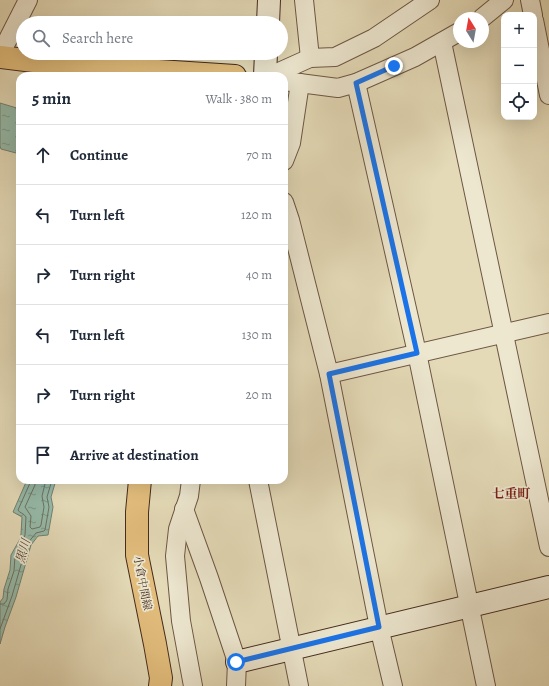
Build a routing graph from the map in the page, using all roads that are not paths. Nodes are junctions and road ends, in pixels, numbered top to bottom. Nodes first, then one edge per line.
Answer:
1 (28, 0) edge
2 (269, 0) edge
3 (304, 0) edge
4 (430, 0) edge
5 (504, 0) edge
6 (530, 0) edge
7 (489, 12) edge
8 (532, 12) edge
9 (20, 16) edge
10 (268, 16) edge
11 (16, 24) edge
12 (537, 35) edge
13 (453, 36) edge
14 (442, 42) junction
15 (0, 56) edge
16 (16, 58) edge
17 (310, 58) junction
18 (33, 60) edge
19 (266, 60) edge
20 (179, 72) edge
21 (265, 72) edge
22 (279, 72) edge
23 (292, 82) edge
24 (356, 83) junction
25 (549, 95) edge
26 (288, 151) edge
27 (288, 214) edge
28 (549, 323) edge
29 (504, 333) junction
30 (417, 353) junction
31 (329, 374) junction
32 (140, 484) edge
33 (190, 484) edge
34 (259, 484) edge
35 (184, 509) junction
36 (549, 547) edge
37 (549, 587) edge
38 (470, 606) junction
39 (379, 627) junction
40 (292, 649) junction
41 (236, 662) junction
42 (160, 686) edge
43 (193, 686) edge
44 (236, 686) edge
45 (300, 686) edge
46 (393, 686) edge
47 (486, 686) edge

1 - 9 street
2 - 10 street
3 - 17 street
4 - 17 street
5 - 7 street
6 - 8 street
11 - 15 street
12 - 25 street
13 - 14 street
14 - 24 street
14 - 29 street
15 - 16 main road
17 - 22 street
18 - 20 main road
19 - 21 street
23 - 24 street
23 - 26 street
24 - 30 street
27 - 31 street
28 - 29 street
29 - 30 street
29 - 36 street
30 - 31 street
30 - 38 street
31 - 39 street
32 - 42 main road, 小倉中間線
33 - 35 street
34 - 40 street
35 - 41 street
35 - 43 street
37 - 38 street
38 - 39 street
38 - 47 street
39 - 40 street
39 - 46 street
40 - 41 street
40 - 45 street
41 - 44 street

